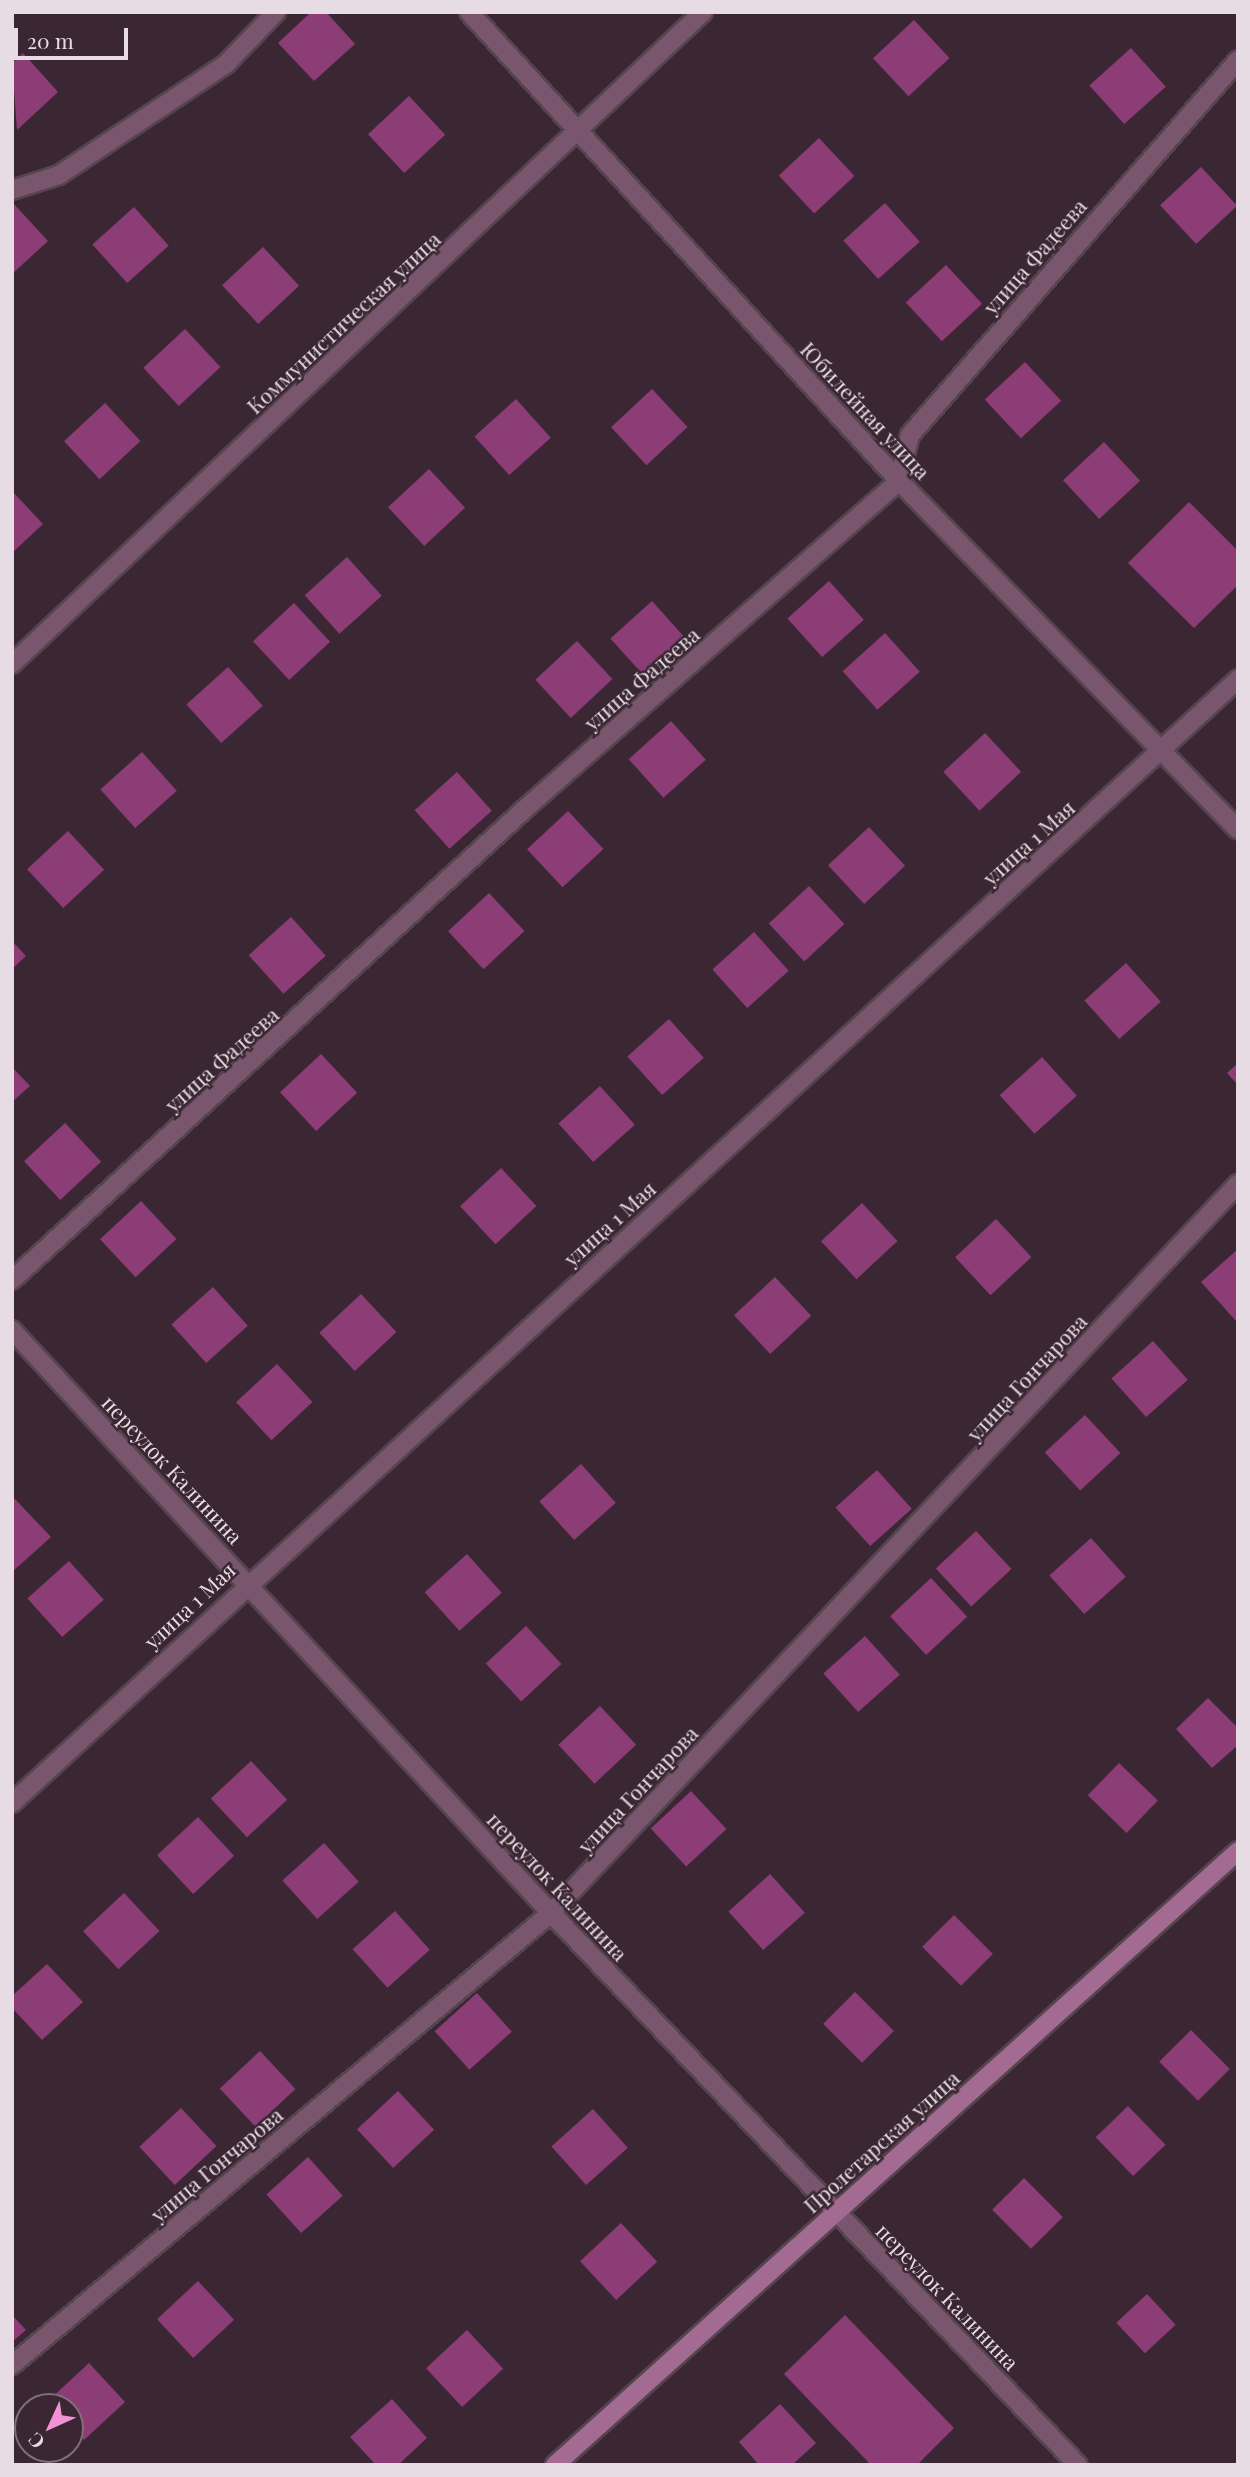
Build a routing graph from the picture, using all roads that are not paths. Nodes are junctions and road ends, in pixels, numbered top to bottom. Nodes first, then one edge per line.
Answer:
1 (276, 12) edge
2 (469, 12) edge
3 (703, 12) edge
4 (1238, 60) edge
5 (581, 131) junction
6 (12, 190) edge
7 (899, 481) junction
8 (12, 664) edge
9 (1238, 679) edge
10 (1163, 750) junction
11 (1238, 830) edge
12 (1238, 1184) edge
13 (12, 1280) edge
14 (12, 1330) edge
15 (247, 1582) junction
16 (12, 1803) edge
17 (1238, 1851) edge
18 (551, 1913) junction
19 (836, 2212) junction
20 (12, 2365) edge
21 (555, 2465) edge
22 (1078, 2465) edge

1 - 6 street
2 - 5 street, Юбилейная улица
3 - 5 street, Коммунистическая улица
4 - 7 street, улица Фадеева
5 - 7 street, Юбилейная улица
5 - 8 street, Коммунистическая улица
7 - 10 street, Юбилейная улица
7 - 13 street, улица Фадеева
9 - 10 street, улица 1 Мая
10 - 11 street, Юбилейная улица
10 - 15 street, улица 1 Мая
12 - 18 street, улица Гончарова
14 - 15 street, переулок Калинина
15 - 16 street, улица 1 Мая
15 - 18 street, переулок Калинина
17 - 19 main road, Пролетарская улица
18 - 19 street, переулок Калинина
18 - 20 street, улица Гончарова
19 - 21 main road, Пролетарская улица
19 - 22 street, переулок Калинина

